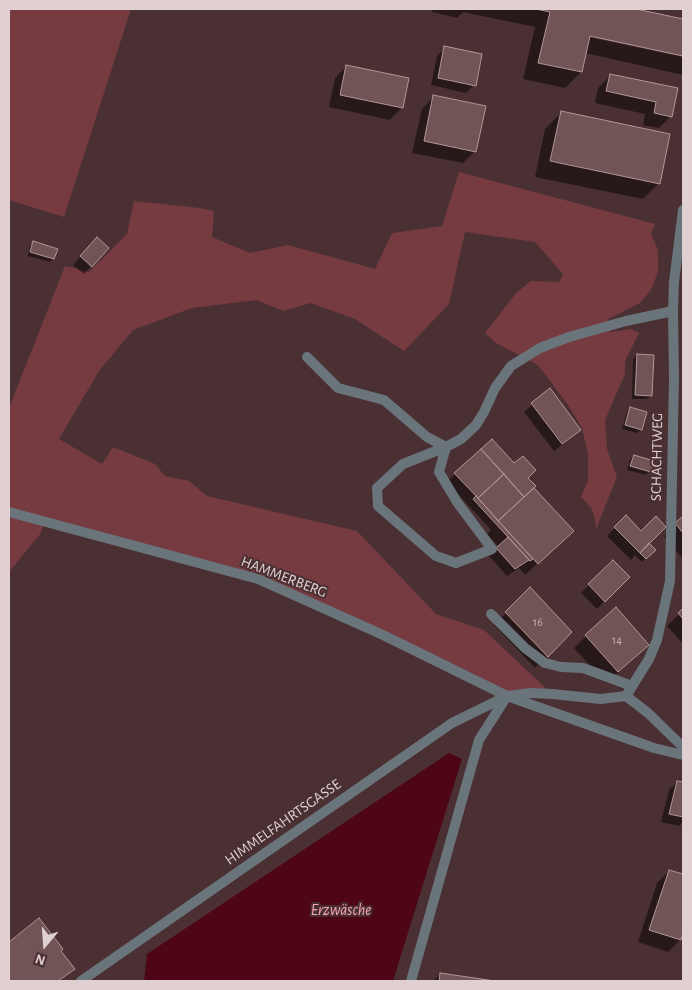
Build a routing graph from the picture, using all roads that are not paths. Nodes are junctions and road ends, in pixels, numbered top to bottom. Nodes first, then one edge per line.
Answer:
1 (683, 210) edge
2 (679, 283) edge
3 (672, 311) junction
4 (307, 357) dead end
5 (446, 447) junction
6 (9, 512) edge
7 (491, 614) dead end
8 (632, 686) junction
9 (507, 696) junction
10 (626, 696) junction
11 (683, 747) edge
12 (683, 755) edge
13 (81, 981) edge
14 (411, 981) edge

1 - 2 street, SCHACHTWEG
2 - 3 street, SCHACHTWEG
3 - 5 street
3 - 8 street, SCHACHTWEG
4 - 5 street
5 - 5 street
6 - 9 street, HAMMERBERG
7 - 8 street
8 - 10 street, SCHACHTWEG
9 - 10 street, HIMMELFAHRTSGASSE
9 - 12 street
9 - 13 street, HIMMELFAHRTSGASSE
9 - 14 street
10 - 11 street

